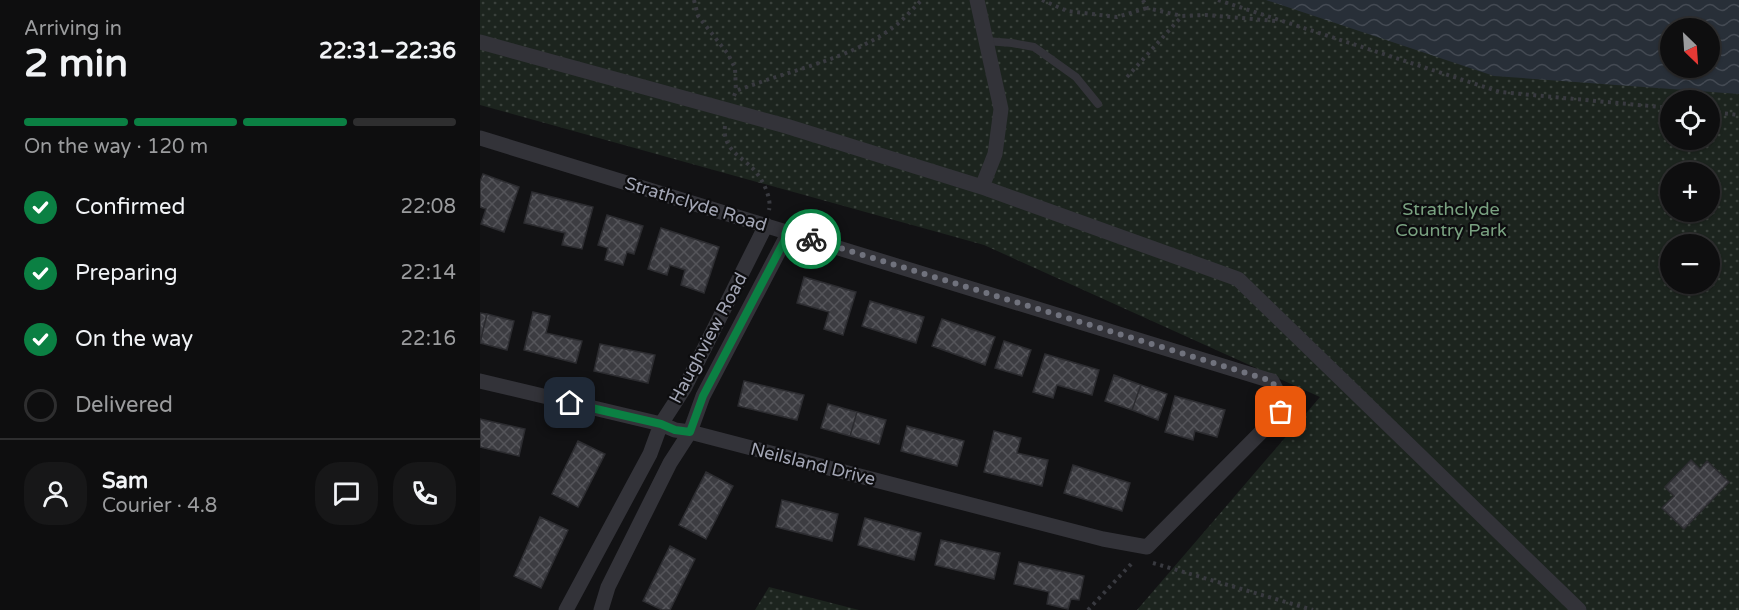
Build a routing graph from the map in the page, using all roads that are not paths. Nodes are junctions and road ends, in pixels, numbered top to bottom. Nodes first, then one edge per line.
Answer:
1 (977, 0) edge
2 (986, 41) junction
3 (480, 42) edge
4 (1098, 104) dead end
5 (480, 138) edge
6 (982, 187) junction
7 (766, 225) junction
8 (789, 232) junction
9 (480, 381) edge
10 (661, 424) junction
11 (690, 432) junction
12 (1142, 553) joint
13 (566, 610) edge
14 (600, 610) edge
15 (1580, 610) edge

1 - 2 street
2 - 4 lane
2 - 6 street
3 - 6 street
5 - 7 street, Strathclyde Road
6 - 15 street
7 - 8 street, Strathclyde Road
7 - 10 street, Haughview Road
8 - 11 street, Haughview Road
8 - 12 street, Strathclyde Road
9 - 10 street, Neilsland Drive
10 - 11 street, Neilsland Drive
10 - 13 street, Haughview Road
11 - 12 street, Neilsland Drive
11 - 14 street, Haughview Road

